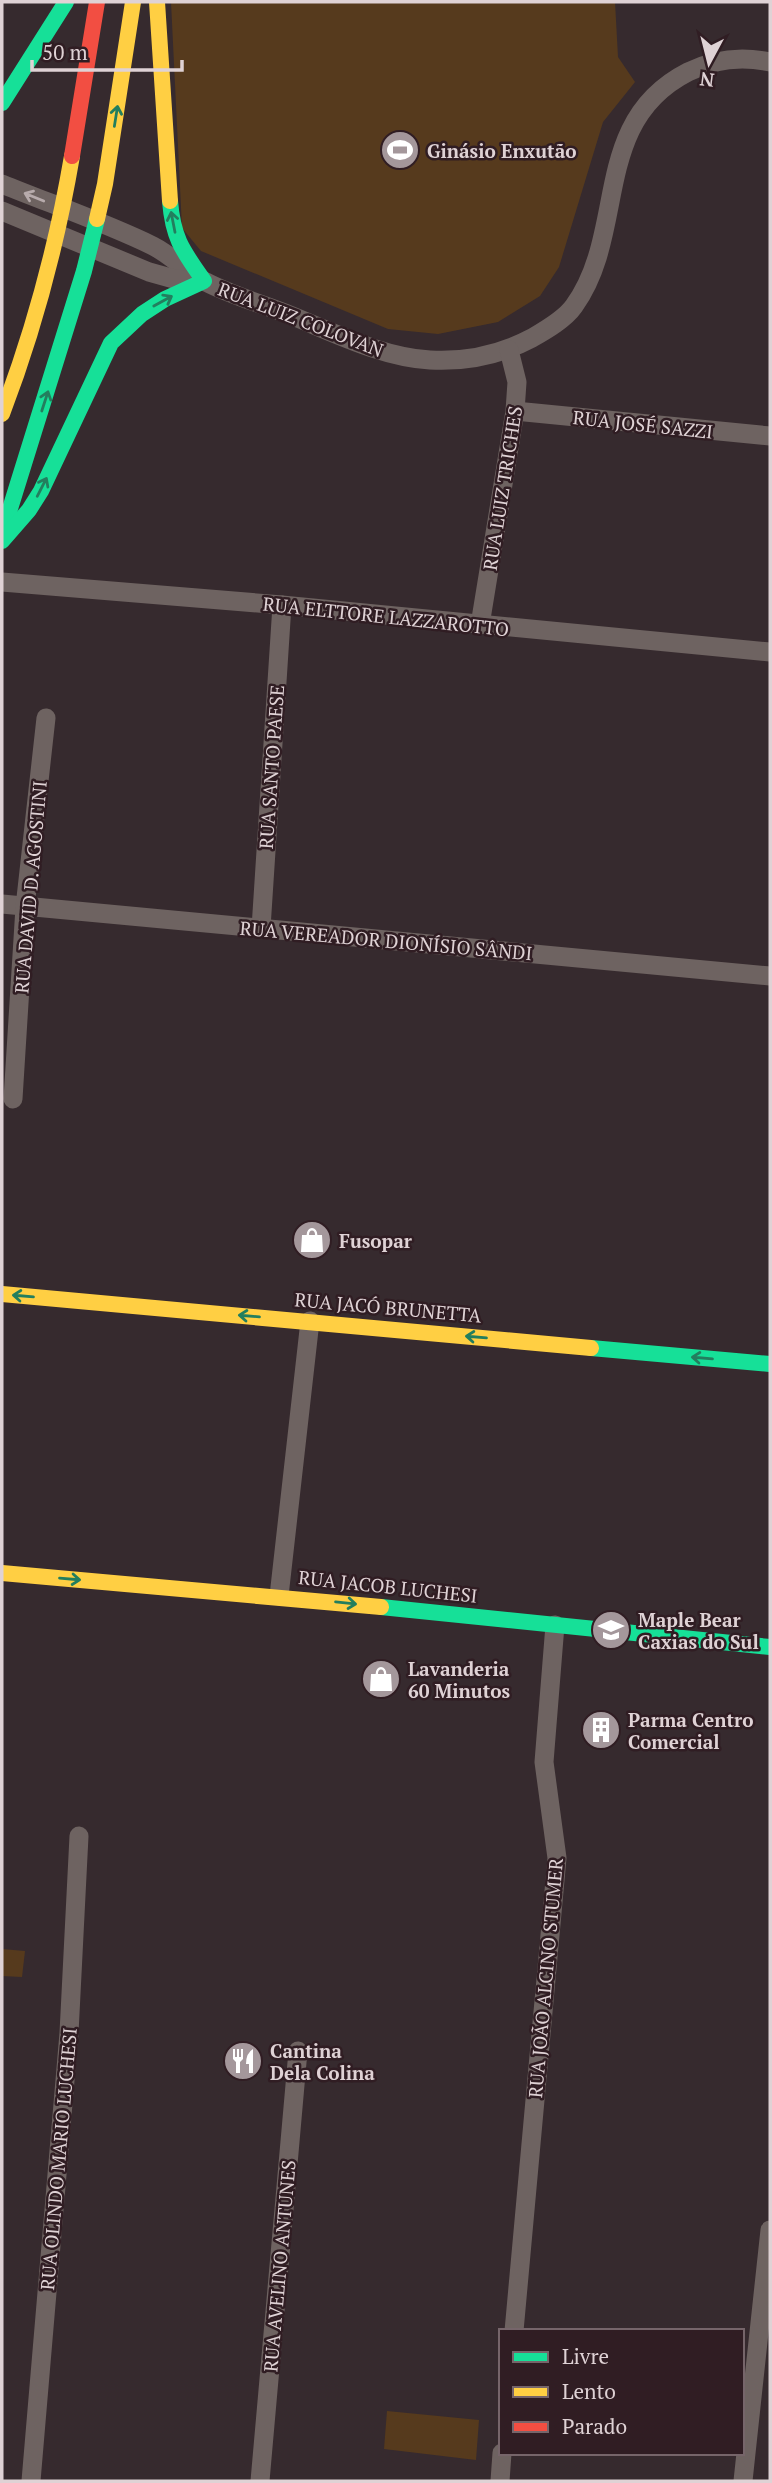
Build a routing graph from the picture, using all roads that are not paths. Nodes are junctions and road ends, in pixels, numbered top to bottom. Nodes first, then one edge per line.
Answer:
1 (66, 2) edge
2 (97, 2) edge
3 (133, 2) edge
4 (157, 2) edge
5 (770, 62) edge
6 (2, 103) edge
7 (2, 184) edge
8 (2, 211) edge
9 (204, 281) junction
10 (509, 350) junction
11 (515, 411) junction
12 (2, 414) edge
13 (770, 436) edge
14 (2, 536) edge
15 (2, 541) edge
16 (2, 582) edge
17 (282, 606) junction
18 (480, 625) junction
19 (770, 652) edge
20 (46, 718) dead end
21 (2, 904) edge
22 (25, 907) junction
23 (261, 928) junction
24 (770, 976) edge
25 (13, 1099) dead end
26 (2, 1294) edge
27 (310, 1321) junction
28 (770, 1364) edge
29 (2, 1573) edge
30 (279, 1596) junction
31 (555, 1625) junction
32 (770, 1647) edge
33 (79, 1836) dead end
34 (298, 2051) dead end
35 (770, 2230) edge
36 (514, 2329) edge
37 (502, 2455) edge
38 (31, 2481) edge
39 (260, 2481) edge
40 (500, 2481) edge
41 (743, 2481) edge

1 - 6 main road
2 - 12 main road
14 -> 3 main road
9 -> 4 main road
5 - 10 street, RUA LUIZ COLOVAN
9 -> 7 street, RUA LUIZ COLOVAN
8 - 9 street, RUA LUIZ COLOVAN
9 - 10 street, RUA LUIZ COLOVAN
15 -> 9 main road
10 - 11 street, RUA LUIZ TRICHES
11 - 13 street, RUA JOSÉ SAZZI
11 - 18 street, RUA LUIZ TRICHES
16 - 17 street, RUA ELTTORE LAZZAROTTO
17 - 18 street, RUA ELTTORE LAZZAROTTO
17 - 23 street, RUA SANTO PAESE
18 - 19 street, RUA ELTTORE LAZZAROTTO
20 - 22 street, RUA DAVID D. AGOSTINI
21 - 22 street, RUA VEREADOR DIONÍSIO SÂNDI
22 - 23 street, RUA VEREADOR DIONÍSIO SÂNDI
22 - 25 street, RUA DAVID D. AGOSTINI
23 - 24 street, RUA VEREADOR DIONÍSIO SÂNDI
27 -> 26 main road, RUA JACÓ BRUNETTA
28 -> 27 main road, RUA JACÓ BRUNETTA
27 - 30 street
29 -> 30 main road, RUA JACOB LUCHESI
30 -> 31 main road, RUA JACOB LUCHESI
31 - 32 main road, RUA JACOB LUCHESI
31 - 36 street, RUA JOÃO ALCINO STUMER
33 - 38 street, RUA OLINDO MARIO LUCHESI
34 - 39 street, RUA AVELINO ANTUNES
35 - 41 street
37 - 40 street

